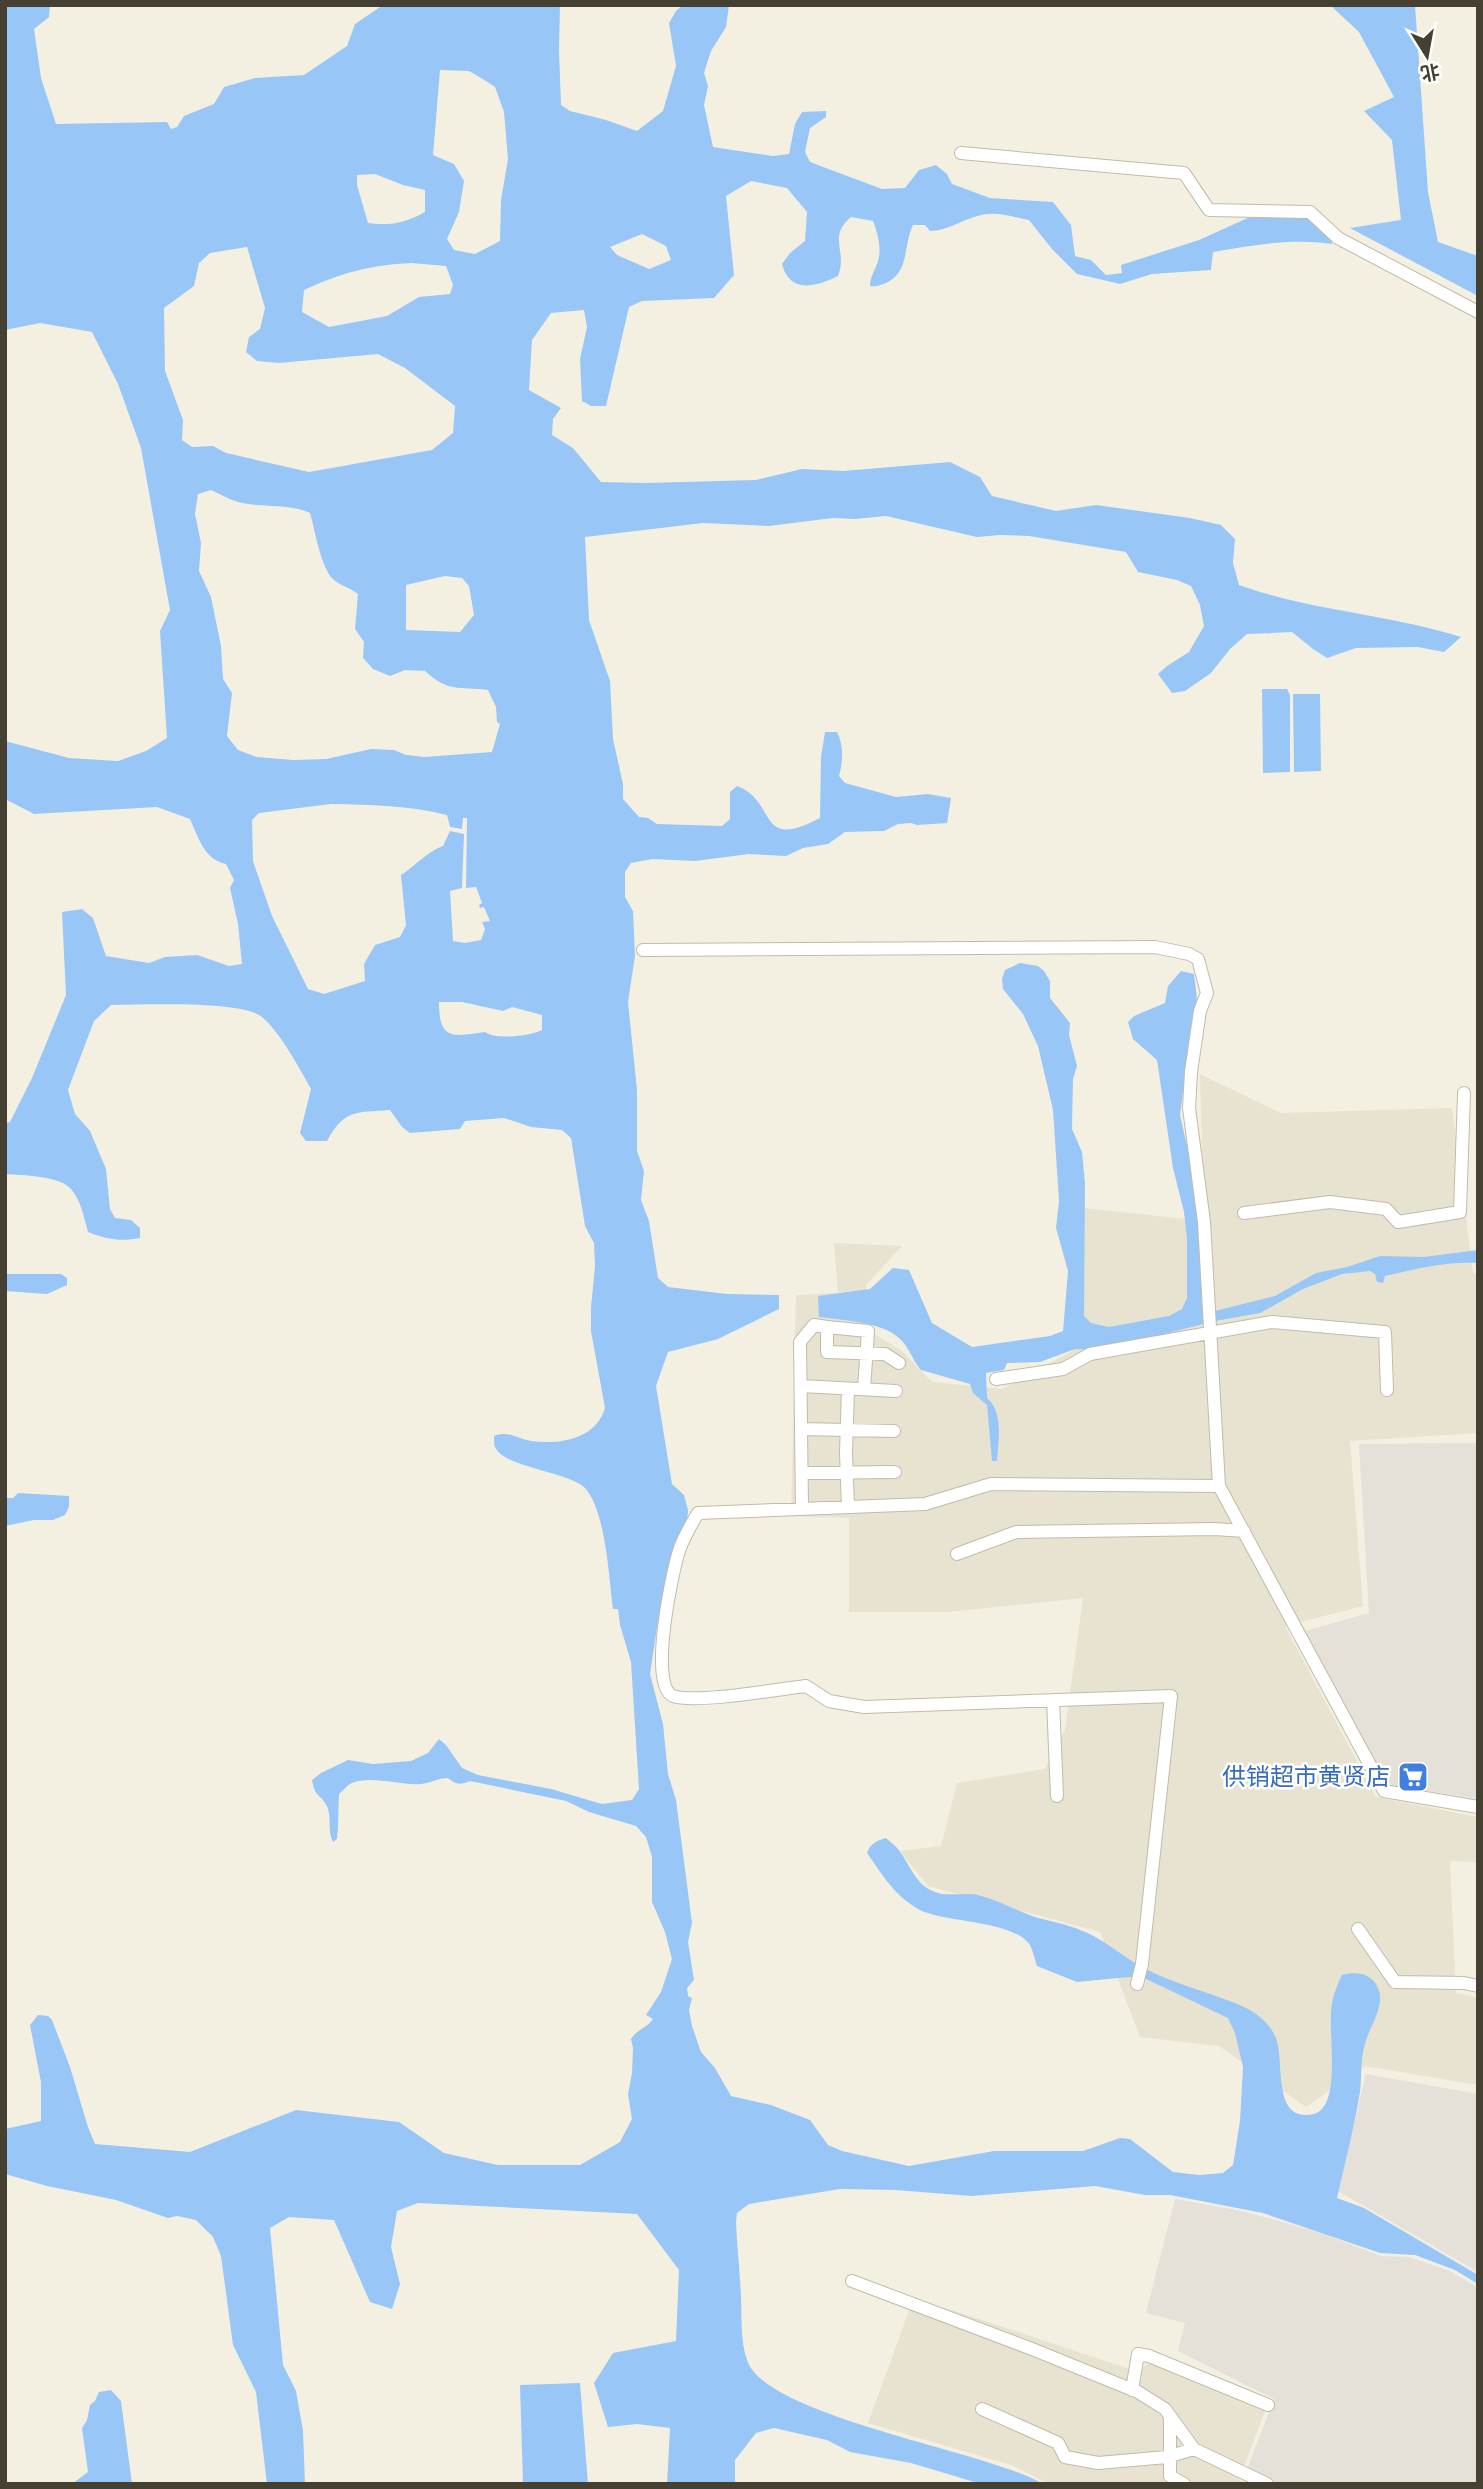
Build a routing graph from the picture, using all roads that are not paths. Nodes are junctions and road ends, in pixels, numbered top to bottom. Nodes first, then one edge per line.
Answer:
1 (961, 153) dead end
2 (1478, 312) edge
3 (643, 950) dead end
4 (1464, 1093) dead end
5 (1244, 1213) dead end
6 (827, 1327) junction
7 (1211, 1329) junction
8 (867, 1353) junction
9 (899, 1363) dead end
10 (996, 1379) dead end
11 (801, 1386) junction
12 (848, 1388) junction
13 (864, 1390) junction
14 (1387, 1390) dead end
15 (896, 1391) dead end
16 (801, 1429) junction
17 (847, 1430) junction
18 (894, 1431) dead end
19 (847, 1472) junction
20 (895, 1472) dead end
21 (802, 1473) junction
22 (1219, 1486) junction
23 (849, 1507) junction
24 (802, 1509) junction
25 (1244, 1531) junction
26 (957, 1554) dead end
27 (1053, 1700) junction
28 (1057, 1796) dead end
29 (1478, 1807) edge
30 (1358, 1929) dead end
31 (1138, 1981) dead end
32 (1478, 1986) edge
33 (852, 2281) dead end
34 (1132, 2390) junction
35 (1268, 2405) dead end
36 (982, 2409) dead end
37 (1170, 2418) junction
38 (1194, 2449) junction
39 (1170, 2456) junction
40 (1184, 2484) edge
41 (1267, 2484) edge

1 - 2 street
3 - 7 street
4 - 5 street
6 - 8 street
6 - 8 street
6 - 11 street
7 - 10 street
7 - 14 street
7 - 22 street
8 - 9 street
8 - 13 street
11 - 12 street
11 - 16 street
12 - 13 street
12 - 17 street
13 - 15 street
16 - 17 street
16 - 21 street
17 - 18 street
17 - 19 street
19 - 20 street
19 - 21 street
19 - 23 street
21 - 24 street
22 - 23 street
22 - 25 street
23 - 24 street
24 - 27 street
25 - 26 street
25 - 29 street
27 - 28 street
27 - 31 street
30 - 32 street
33 - 34 street
34 - 35 street
34 - 37 street
36 - 39 street
37 - 38 street
37 - 39 street
38 - 39 street
38 - 41 street
39 - 40 street

